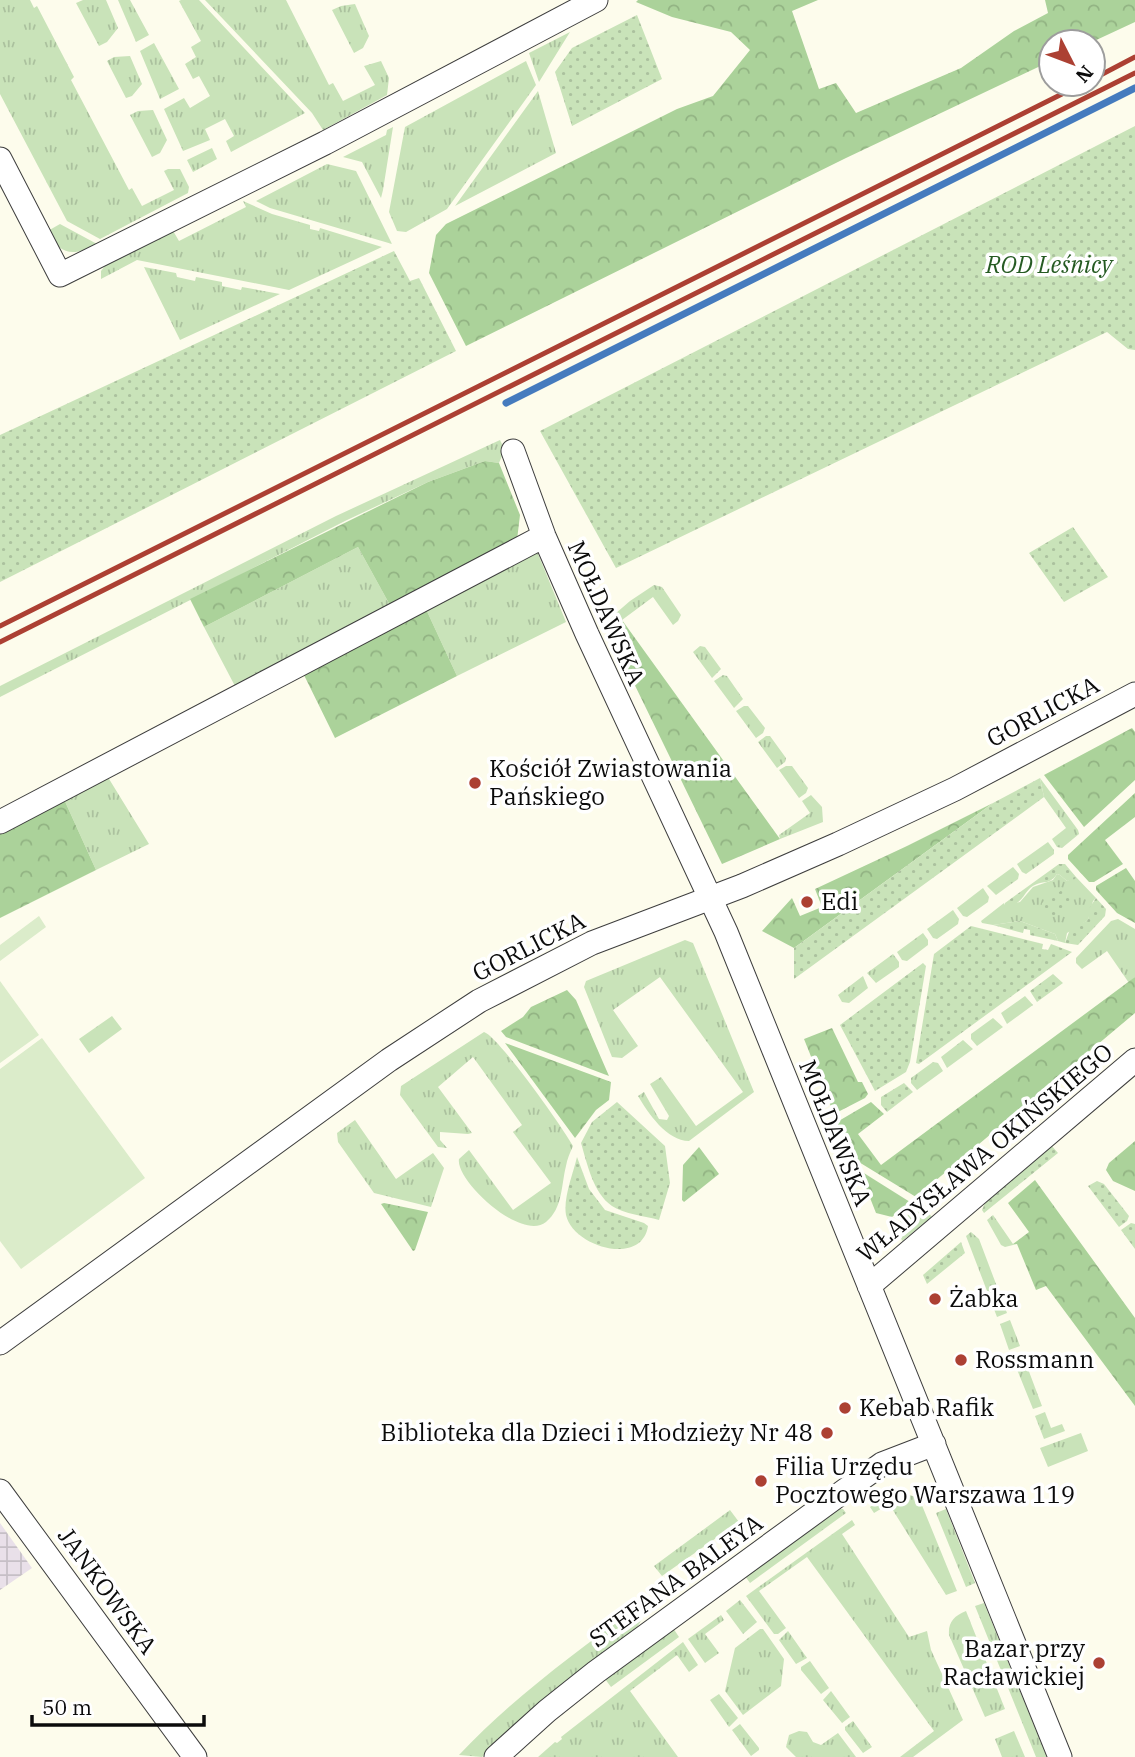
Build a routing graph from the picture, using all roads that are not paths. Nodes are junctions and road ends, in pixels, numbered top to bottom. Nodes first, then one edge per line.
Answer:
1 (596, 0) edge
2 (0, 159) edge
3 (513, 451) dead end
4 (544, 536) junction
5 (1135, 694) edge
6 (0, 822) edge
7 (709, 897) junction
8 (1135, 1060) edge
9 (869, 1286) junction
10 (0, 1343) edge
11 (934, 1444) junction
12 (0, 1491) edge
13 (195, 1757) edge
14 (496, 1757) edge
15 (1060, 1757) edge

1 - 2 street
3 - 4 street, MOŁDAWSKA
4 - 6 street, MOŁDAWSKA
4 - 7 street, MOŁDAWSKA
5 - 7 street, GORLICKA
7 - 9 street, MOŁDAWSKA
7 - 10 street, GORLICKA
8 - 9 street, WŁADYSŁAWA OKIŃSKIEGO
9 - 11 street, MOŁDAWSKA
11 - 14 street, STEFANA BALEYA
11 - 15 street, MOŁDAWSKA
12 - 13 street, JANKOWSKA

